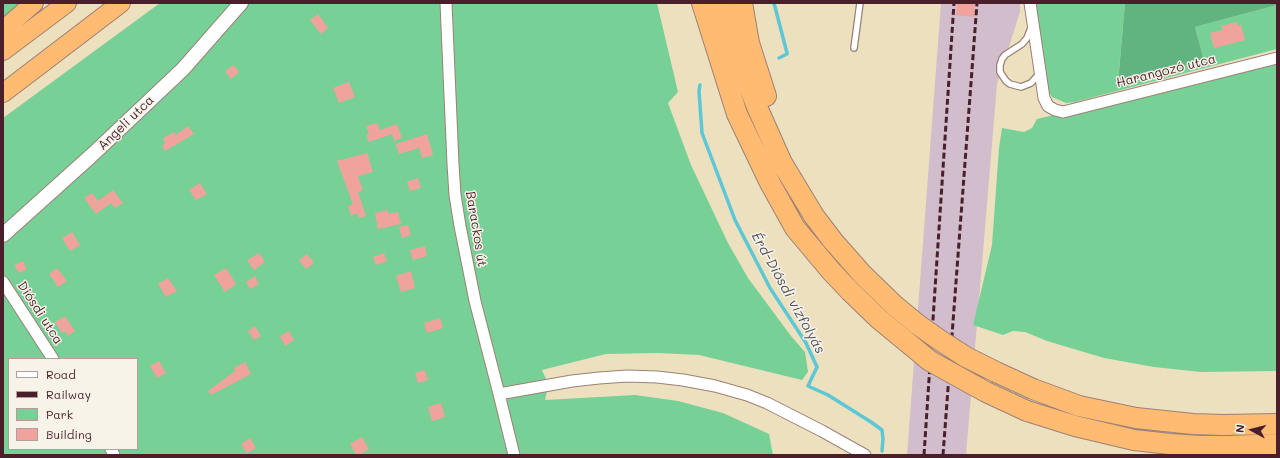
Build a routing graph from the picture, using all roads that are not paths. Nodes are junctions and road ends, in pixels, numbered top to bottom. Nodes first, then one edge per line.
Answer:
1 (34, 3) edge
2 (67, 3) edge
3 (121, 3) edge
4 (241, 3) edge
5 (446, 3) edge
6 (702, 3) edge
7 (721, 3) edge
8 (742, 3) edge
9 (860, 3) edge
10 (1030, 3) edge
11 (1033, 24) junction
12 (3, 30) edge
13 (854, 48) dead end
14 (3, 51) edge
15 (1277, 58) edge
16 (1040, 70) junction
17 (3, 93) edge
18 (804, 202) junction
19 (3, 235) edge
20 (3, 282) edge
21 (52, 358) edge
22 (500, 394) junction
23 (1277, 424) edge
24 (1277, 444) edge
25 (514, 455) edge
26 (865, 455) edge

1 - 12 highway
2 - 14 highway
3 - 17 highway
4 - 19 street, Angeli utca
5 - 22 street, Barackos út
6 - 24 highway, bridge
7 - 18 highway
8 - 18 highway
9 - 13 lane
10 - 11 street
11 - 16 street
11 - 16 lane
15 - 16 street, Harangozó utca
18 - 23 highway, bridge
20 - 21 street, Diósdi utca
22 - 25 street, Barackos út
22 - 26 street

